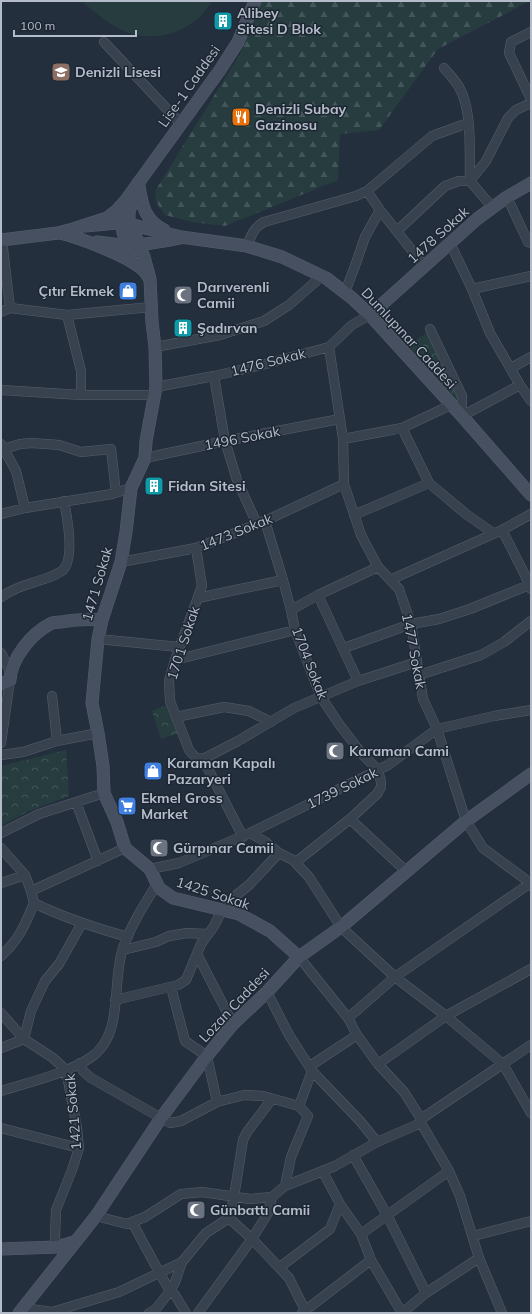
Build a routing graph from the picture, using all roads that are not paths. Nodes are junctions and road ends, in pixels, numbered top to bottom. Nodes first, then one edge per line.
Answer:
1 (255, 1) edge
2 (531, 32) edge
3 (104, 42) dead end
4 (444, 68) dead end
5 (531, 99) edge
6 (531, 103) edge
7 (468, 123) junction
8 (181, 124) junction
9 (470, 182) junction
10 (138, 183) junction
11 (531, 183) edge
12 (367, 191) junction
13 (507, 197) junction
14 (126, 200) junction
15 (492, 207) junction
16 (380, 210) junction
17 (125, 225) junction
18 (85, 226) junction
19 (397, 231) junction
20 (58, 233) junction
21 (71, 236) junction
22 (177, 236) junction
23 (2, 240) edge
24 (84, 241) junction
25 (450, 243) junction
26 (531, 243) edge
27 (134, 245) junction
28 (247, 246) junction
29 (425, 267) junction
30 (322, 276) junction
31 (531, 276) edge
32 (150, 279) junction
33 (472, 290) junction
34 (345, 292) junction
35 (151, 307) junction
36 (10, 308) junction
37 (1, 312) edge
38 (67, 315) junction
39 (370, 315) junction
40 (430, 329) dead end
41 (155, 347) junction
42 (329, 347) junction
43 (531, 357) edge
44 (511, 368) junction
45 (214, 376) junction
46 (520, 385) junction
47 (1, 390) edge
48 (156, 391) junction
49 (82, 395) junction
50 (531, 401) edge
51 (451, 404) junction
52 (462, 416) junction
53 (340, 419) junction
54 (402, 428) junction
55 (343, 439) junction
56 (225, 441) junction
57 (2, 447) edge
58 (145, 458) junction
59 (429, 483) junction
60 (344, 484) junction
61 (131, 488) junction
62 (116, 493) junction
63 (531, 495) edge
64 (64, 501) junction
65 (24, 508) junction
66 (1, 514) edge
67 (531, 514) edge
68 (354, 515) junction
69 (261, 523) junction
70 (502, 530) junction
71 (493, 534) junction
72 (196, 548) junction
73 (121, 562) junction
74 (378, 567) junction
75 (283, 580) junction
76 (390, 580) junction
77 (530, 587) edge
78 (318, 595) junction
79 (1, 597) edge
80 (198, 598) junction
81 (291, 610) junction
82 (102, 620) junction
83 (531, 621) edge
84 (411, 624) junction
85 (295, 630) junction
86 (98, 639) junction
87 (180, 647) junction
88 (344, 648) junction
89 (1, 653) edge
90 (175, 660) junction
91 (417, 662) junction
92 (419, 675) junction
93 (7, 678) edge
94 (358, 680) junction
95 (52, 696) dead end
96 (321, 697) junction
97 (531, 710) edge
98 (176, 717) junction
99 (271, 722) junction
100 (437, 729) junction
101 (98, 733) junction
102 (57, 741) junction
103 (1, 743) edge
104 (1, 755) edge
105 (203, 759) junction
106 (378, 770) junction
107 (531, 774) edge
108 (104, 793) junction
109 (76, 802) junction
110 (350, 819) junction
111 (466, 821) junction
112 (1, 834) edge
113 (246, 835) junction
114 (1, 848) edge
115 (125, 848) junction
116 (279, 853) junction
117 (98, 860) junction
118 (296, 862) junction
119 (150, 869) junction
120 (406, 871) junction
121 (25, 875) junction
122 (529, 881) edge
123 (1, 883) edge
124 (157, 884) junction
125 (32, 891) junction
126 (34, 903) junction
127 (222, 910) junction
128 (82, 923) junction
129 (341, 927) junction
130 (207, 934) junction
131 (128, 937) junction
132 (123, 950) junction
133 (197, 954) junction
134 (1, 956) edge
135 (299, 958) junction
136 (531, 969) edge
137 (395, 977) junction
138 (171, 987) junction
139 (267, 992) junction
140 (115, 1000) junction
141 (1, 1013) edge
142 (446, 1016) junction
143 (348, 1018) junction
144 (233, 1024) junction
145 (357, 1035) junction
146 (24, 1039) junction
147 (531, 1045) edge
148 (1, 1048) edge
149 (207, 1056) junction
150 (80, 1063) junction
151 (378, 1064) junction
152 (503, 1064) junction
153 (311, 1069) junction
154 (66, 1070) junction
155 (1, 1091) edge
156 (272, 1098) junction
157 (217, 1102) junction
158 (299, 1106) junction
159 (531, 1113) edge
160 (161, 1118) junction
161 (421, 1121) junction
162 (1, 1128) edge
163 (377, 1142) junction
164 (79, 1148) junction
165 (353, 1156) junction
166 (449, 1170) junction
167 (323, 1172) junction
168 (285, 1186) junction
169 (234, 1197) junction
170 (272, 1197) junction
171 (340, 1204) junction
172 (387, 1215) junction
173 (96, 1216) junction
174 (228, 1218) junction
175 (531, 1221) edge
176 (132, 1222) junction
177 (361, 1234) junction
178 (473, 1236) junction
179 (252, 1239) junction
180 (74, 1242) junction
181 (57, 1247) junction
182 (2, 1251) edge
183 (479, 1258) junction
184 (371, 1260) junction
185 (182, 1262) junction
186 (280, 1267) junction
187 (159, 1272) junction
188 (170, 1291) junction
189 (426, 1293) junction
190 (21, 1310) edge
191 (303, 1312) edge
192 (149, 1313) edge
193 (186, 1313) edge
194 (198, 1313) edge
195 (402, 1313) edge
196 (502, 1313) edge

1 - 8 street, Lise-1 Caddesi
2 - 5 street
3 - 8 street
4 - 7 street
6 - 9 street
7 - 9 street
7 - 12 street
8 - 10 street, Lise-1 Caddesi
9 - 15 street
9 - 19 street
10 - 14 street, Lise-1 Caddesi
10 - 17 street
10 - 22 street
11 - 13 street, 1478 Sokak
12 - 16 street
12 - 28 street
13 - 15 street, 1478 Sokak
13 - 26 street
14 - 17 street
14 - 18 street
15 - 25 street, 1478 Sokak
16 - 19 street
16 - 34 street
17 - 18 street
17 - 21 street
17 - 22 street, Dumlupınar Caddesi
17 - 27 street, 1471 Sokak
18 - 20 street
19 - 29 street
20 - 21 street
20 - 23 street
21 - 24 street
22 - 27 street
22 - 28 street, Dumlupınar Caddesi
23 - 36 street
24 - 27 street
24 - 32 street
25 - 29 street, 1478 Sokak
25 - 33 street
27 - 32 street, 1471 Sokak
28 - 30 street, Dumlupınar Caddesi
29 - 39 street, 1478 Sokak
30 - 34 street, Dumlupınar Caddesi
30 - 41 street
31 - 33 street
32 - 35 street, 1471 Sokak
33 - 44 street
34 - 39 street, Dumlupınar Caddesi
35 - 38 street
35 - 41 street, 1471 Sokak
36 - 37 street
36 - 38 street
38 - 49 street
39 - 42 street, 1476 Sokak
39 - 51 street, Dumlupınar Caddesi
40 - 52 street
41 - 48 street, 1471 Sokak
42 - 45 street, 1476 Sokak
42 - 53 street, 1477 Sokak
43 - 44 street
44 - 46 street
45 - 48 street, 1476 Sokak
45 - 56 street, 1704 Sokak
46 - 50 street
46 - 52 street
47 - 49 street, 1476 Sokak
48 - 49 street, 1476 Sokak
48 - 58 street, 1471 Sokak
51 - 52 street, Dumlupınar Caddesi
51 - 54 street
52 - 63 street, Dumlupınar Caddesi
53 - 55 street, 1477 Sokak
53 - 56 street, 1496 Sokak
54 - 55 street
54 - 59 street
55 - 60 street, 1477 Sokak
56 - 58 street, 1496 Sokak
56 - 69 street, 1704 Sokak
57 - 62 street
57 - 65 street
58 - 61 street, 1471 Sokak
59 - 68 street
59 - 71 street
60 - 68 street, 1477 Sokak
60 - 69 street, 1473 Sokak
61 - 62 street
61 - 73 street, 1471 Sokak
62 - 64 street
64 - 65 street
64 - 79 street
65 - 66 street
67 - 70 street
68 - 74 street, 1477 Sokak
69 - 72 street, 1473 Sokak
69 - 75 street, 1704 Sokak
70 - 71 street
70 - 77 street
71 - 76 street
72 - 73 street, 1473 Sokak
72 - 80 street, 1701 Sokak
73 - 82 street, 1471 Sokak
74 - 76 street, 1477 Sokak
74 - 78 street
75 - 80 street
75 - 81 street, 1704 Sokak
76 - 84 street, 1477 Sokak
77 - 84 street
78 - 81 street
78 - 88 street
80 - 87 street, 1701 Sokak
81 - 85 street, 1704 Sokak
82 - 86 street, 1471 Sokak
82 - 93 street
83 - 92 street
84 - 88 street
84 - 91 street, 1477 Sokak
85 - 90 street
85 - 96 street, 1704 Sokak
86 - 87 street
86 - 101 street, 1471 Sokak
87 - 90 street, 1701 Sokak
88 - 94 street
89 - 93 street
90 - 98 street, 1701 Sokak
91 - 92 street, 1477 Sokak
91 - 94 street
92 - 100 street, 1477 Sokak
93 - 103 street
94 - 96 street
95 - 102 street
96 - 99 street
96 - 106 street, 1704 Sokak
97 - 100 street, 1739 Sokak
98 - 99 street
98 - 105 street, 1701 Sokak
99 - 105 street
100 - 106 street, 1739 Sokak
100 - 111 street, 1477 Sokak
101 - 102 street
101 - 108 street, 1471 Sokak
102 - 104 street
105 - 113 street, 1701 Sokak
106 - 110 street
106 - 113 street, 1739 Sokak
107 - 111 street, Lozan Caddesi
108 - 109 street
108 - 115 street, 1471 Sokak
109 - 112 street
109 - 117 street
110 - 118 street
110 - 120 street
111 - 120 street, Lozan Caddesi
111 - 122 street, 1477 Sokak
113 - 116 street
113 - 119 street, 1739 Sokak
114 - 121 street
115 - 117 street
115 - 119 street
116 - 118 street
116 - 127 street
117 - 125 street
118 - 129 street
119 - 124 street
120 - 129 street, Lozan Caddesi
121 - 123 street
121 - 125 street
122 - 137 street
124 - 127 street, 1425 Sokak
124 - 131 street, 1421 Sokak
125 - 126 street
126 - 128 street
126 - 134 street
127 - 130 street
127 - 135 street, 1425 Sokak
128 - 131 street
128 - 146 street
129 - 135 street, Lozan Caddesi
129 - 137 street
130 - 132 street
130 - 133 street
131 - 132 street, 1421 Sokak
132 - 140 street, 1421 Sokak
133 - 138 street
133 - 144 street
135 - 139 street, Lozan Caddesi
135 - 143 street
136 - 142 street
137 - 142 street
137 - 143 street
138 - 140 street
138 - 149 street
139 - 144 street, Lozan Caddesi
139 - 153 street
140 - 150 street, 1421 Sokak
141 - 146 street
142 - 151 street
142 - 152 street
143 - 145 street
144 - 149 street, Lozan Caddesi
145 - 151 street
145 - 153 street
146 - 148 street
146 - 154 street
147 - 152 street
149 - 157 street
149 - 160 street, Lozan Caddesi
150 - 154 street, 1421 Sokak
150 - 160 street
151 - 161 street
152 - 159 street
152 - 161 street
153 - 158 street
153 - 163 street
154 - 155 street
154 - 164 street, 1421 Sokak
156 - 157 street
156 - 158 street
156 - 169 street
157 - 160 street
158 - 168 street
160 - 173 street, Lozan Caddesi
161 - 163 street
161 - 166 street
162 - 164 street
163 - 165 street
164 - 181 street, 1421 Sokak
165 - 167 street
165 - 172 street
166 - 172 street
166 - 178 street
167 - 168 street
167 - 171 street
168 - 170 street
169 - 170 street
169 - 174 street
169 - 176 street
170 - 179 street
171 - 177 street
171 - 186 street
172 - 177 street
172 - 189 street
173 - 176 street
173 - 180 street, Lozan Caddesi
174 - 179 street
174 - 185 street
175 - 178 street
176 - 187 street
177 - 184 street
178 - 183 street
179 - 186 street
179 - 194 street
180 - 181 street
180 - 190 street, Lozan Caddesi
181 - 182 street
183 - 189 street
183 - 196 street
184 - 191 street
184 - 195 street
185 - 187 street
185 - 188 street
186 - 191 street
187 - 188 street
187 - 190 street
188 - 192 street
188 - 193 street
189 - 195 street

